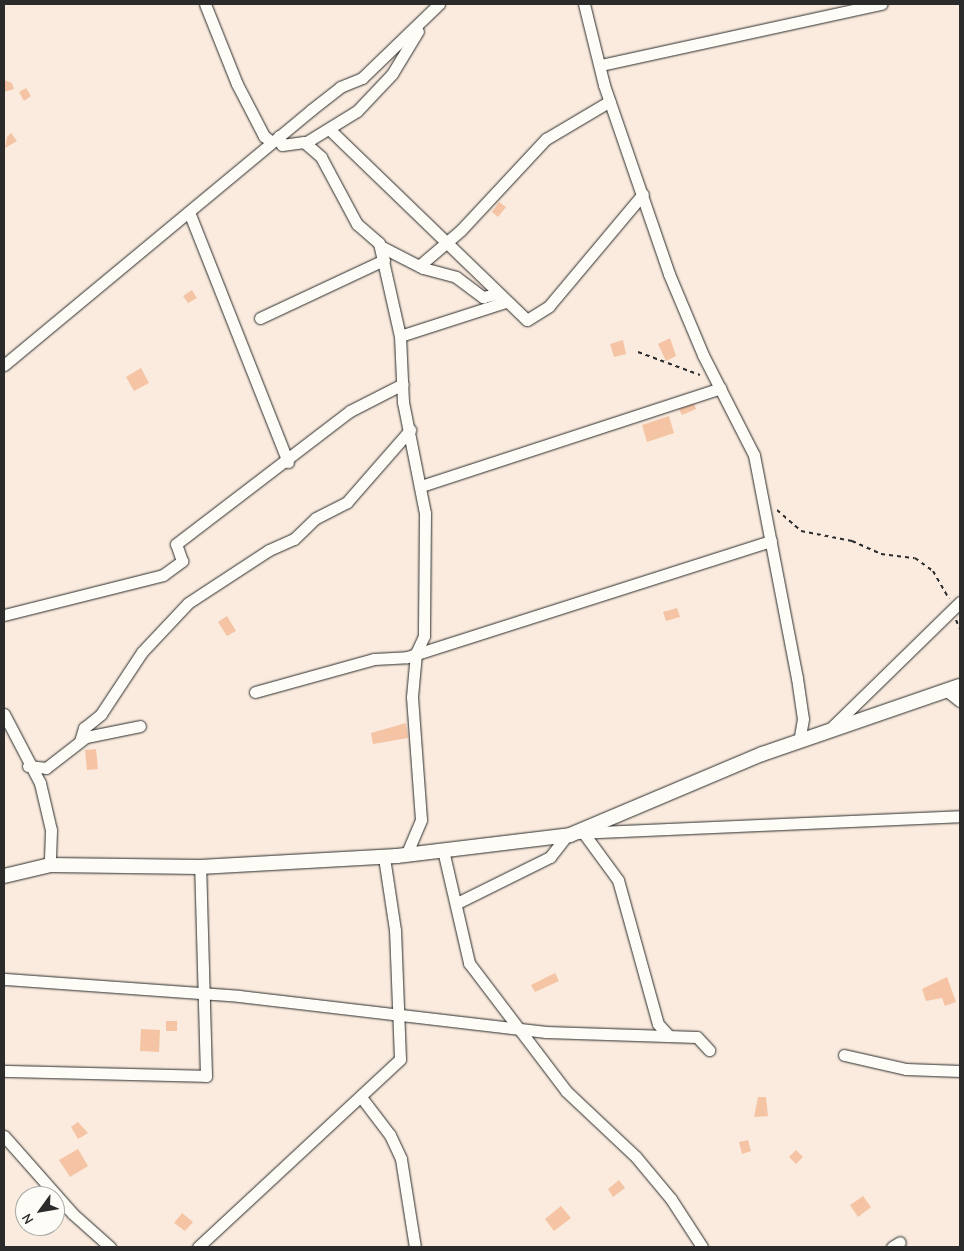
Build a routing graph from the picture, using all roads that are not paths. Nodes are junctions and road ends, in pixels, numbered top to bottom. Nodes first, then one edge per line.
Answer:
1 (205, 4) edge
2 (439, 4) edge
3 (584, 4) edge
4 (880, 4) edge
5 (424, 21) junction
6 (602, 65) junction
7 (610, 101) junction
8 (329, 129) junction
9 (276, 139) junction
10 (305, 143) junction
11 (643, 194) junction
12 (189, 212) junction
13 (446, 244) junction
14 (380, 246) junction
15 (384, 260) junction
16 (419, 266) junction
17 (500, 298) junction
18 (260, 318) dead end
19 (400, 336) junction
20 (4, 365) edge
21 (403, 384) junction
22 (718, 388) junction
23 (410, 430) junction
24 (288, 462) junction
25 (421, 486) junction
26 (771, 541) junction
27 (957, 606) edge
28 (4, 615) edge
29 (416, 653) junction
30 (960, 686) edge
31 (946, 691) junction
32 (255, 692) dead end
33 (960, 701) edge
34 (4, 714) edge
35 (140, 726) dead end
36 (828, 731) junction
37 (80, 741) junction
38 (799, 741) junction
39 (28, 766) junction
40 (960, 816) edge
41 (576, 834) junction
42 (444, 850) junction
43 (406, 855) junction
44 (384, 857) junction
45 (50, 865) junction
46 (200, 867) junction
47 (4, 876) edge
48 (456, 903) junction
49 (4, 979) edge
50 (204, 996) junction
51 (398, 1016) junction
52 (524, 1029) junction
53 (670, 1036) junction
54 (709, 1050) dead end
55 (844, 1056) dead end
56 (960, 1070) edge
57 (4, 1071) edge
58 (361, 1097) junction
59 (4, 1136) edge
60 (110, 1247) edge
61 (198, 1247) edge
62 (415, 1247) edge
63 (702, 1247) edge

1 - 9 street
2 - 5 street
3 - 6 street
4 - 6 street
5 - 8 street
5 - 9 street
6 - 7 street
7 - 11 street
7 - 13 street
8 - 10 street
8 - 13 street
9 - 10 street
9 - 12 street
10 - 14 street
11 - 17 street
11 - 22 street
12 - 20 street
12 - 24 street
13 - 16 street
13 - 17 street
14 - 15 street
14 - 16 street
15 - 18 street
15 - 19 street
16 - 17 street
17 - 19 street
19 - 21 street
21 - 23 street
21 - 24 street
22 - 25 street
22 - 26 street
23 - 25 street
23 - 37 street
24 - 28 street
25 - 29 street
26 - 29 street
26 - 38 street
27 - 36 street
29 - 32 street
29 - 43 street
30 - 31 street
31 - 33 street
31 - 36 street
34 - 39 street
35 - 37 street
36 - 38 street
37 - 39 street
38 - 41 street
39 - 45 street
40 - 41 street
41 - 42 street
41 - 48 street
41 - 53 street
42 - 43 street
42 - 48 street
43 - 44 street
44 - 46 street
44 - 51 street
45 - 46 street
45 - 47 street
46 - 50 street
48 - 52 street
49 - 50 street
50 - 51 street
50 - 57 street
51 - 52 street
51 - 58 street
52 - 53 street
52 - 63 street
53 - 54 street
55 - 56 street
58 - 61 street
58 - 62 street
59 - 60 street

